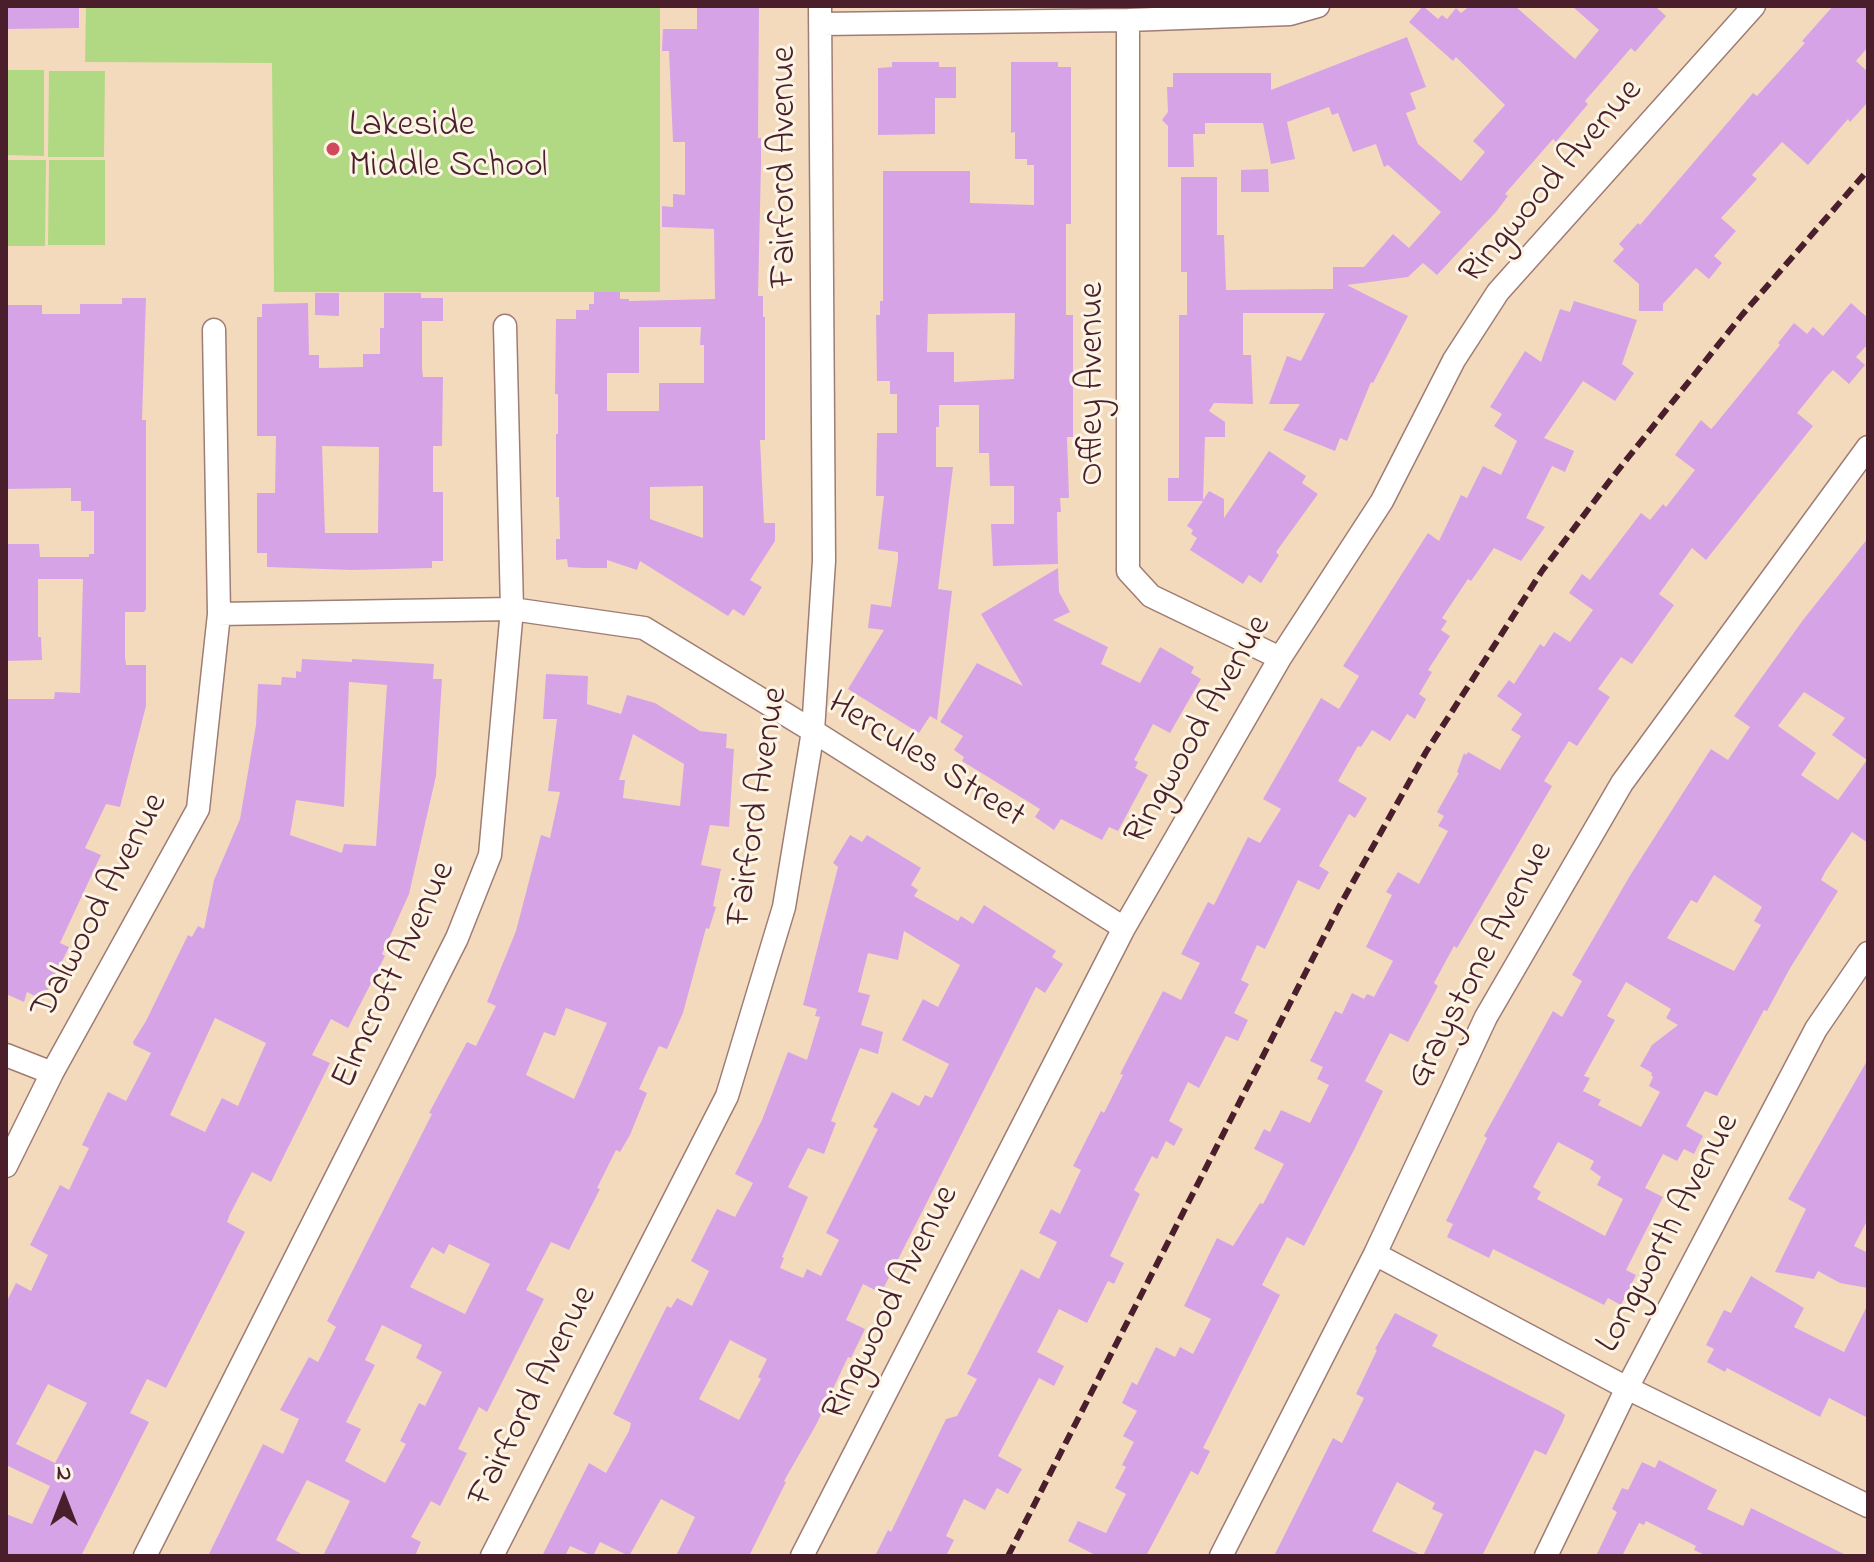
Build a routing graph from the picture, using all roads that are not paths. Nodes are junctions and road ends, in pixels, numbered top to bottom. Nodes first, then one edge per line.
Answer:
1 (1318, 6) edge
2 (1754, 6) edge
3 (820, 15) edge
4 (1128, 20) junction
5 (505, 326) dead end
6 (214, 330) dead end
7 (1868, 447) edge
8 (512, 609) junction
9 (219, 614) junction
10 (1280, 658) junction
11 (813, 731) junction
12 (1124, 928) junction
13 (1868, 953) edge
14 (6, 1055) edge
15 (52, 1073) junction
16 (6, 1166) edge
17 (1375, 1254) junction
18 (1627, 1388) junction
19 (1868, 1506) edge
20 (145, 1556) edge
21 (492, 1556) edge
22 (802, 1556) edge
23 (1221, 1556) edge
24 (1546, 1556) edge

1 - 4 street
2 - 10 street, Ringwood Avenue
3 - 4 street
3 - 11 street, Fairford Avenue
4 - 10 street, Offley Avenue
5 - 8 street, Elmcroft Avenue
6 - 9 street, Dalwood Avenue
7 - 17 street, Graystone Avenue
8 - 9 street, Hercules Street
8 - 11 street, Hercules Street
8 - 20 street, Elmcroft Avenue
9 - 15 street, Dalwood Avenue
10 - 12 street, Ringwood Avenue
11 - 12 street, Hercules Street
11 - 21 street, Fairford Avenue
12 - 22 street, Ringwood Avenue
13 - 18 street, Longworth Avenue
14 - 15 street
15 - 16 street, Dalwood Avenue
17 - 18 street
17 - 23 street, Graystone Avenue
18 - 19 street
18 - 24 street, Longworth Avenue

